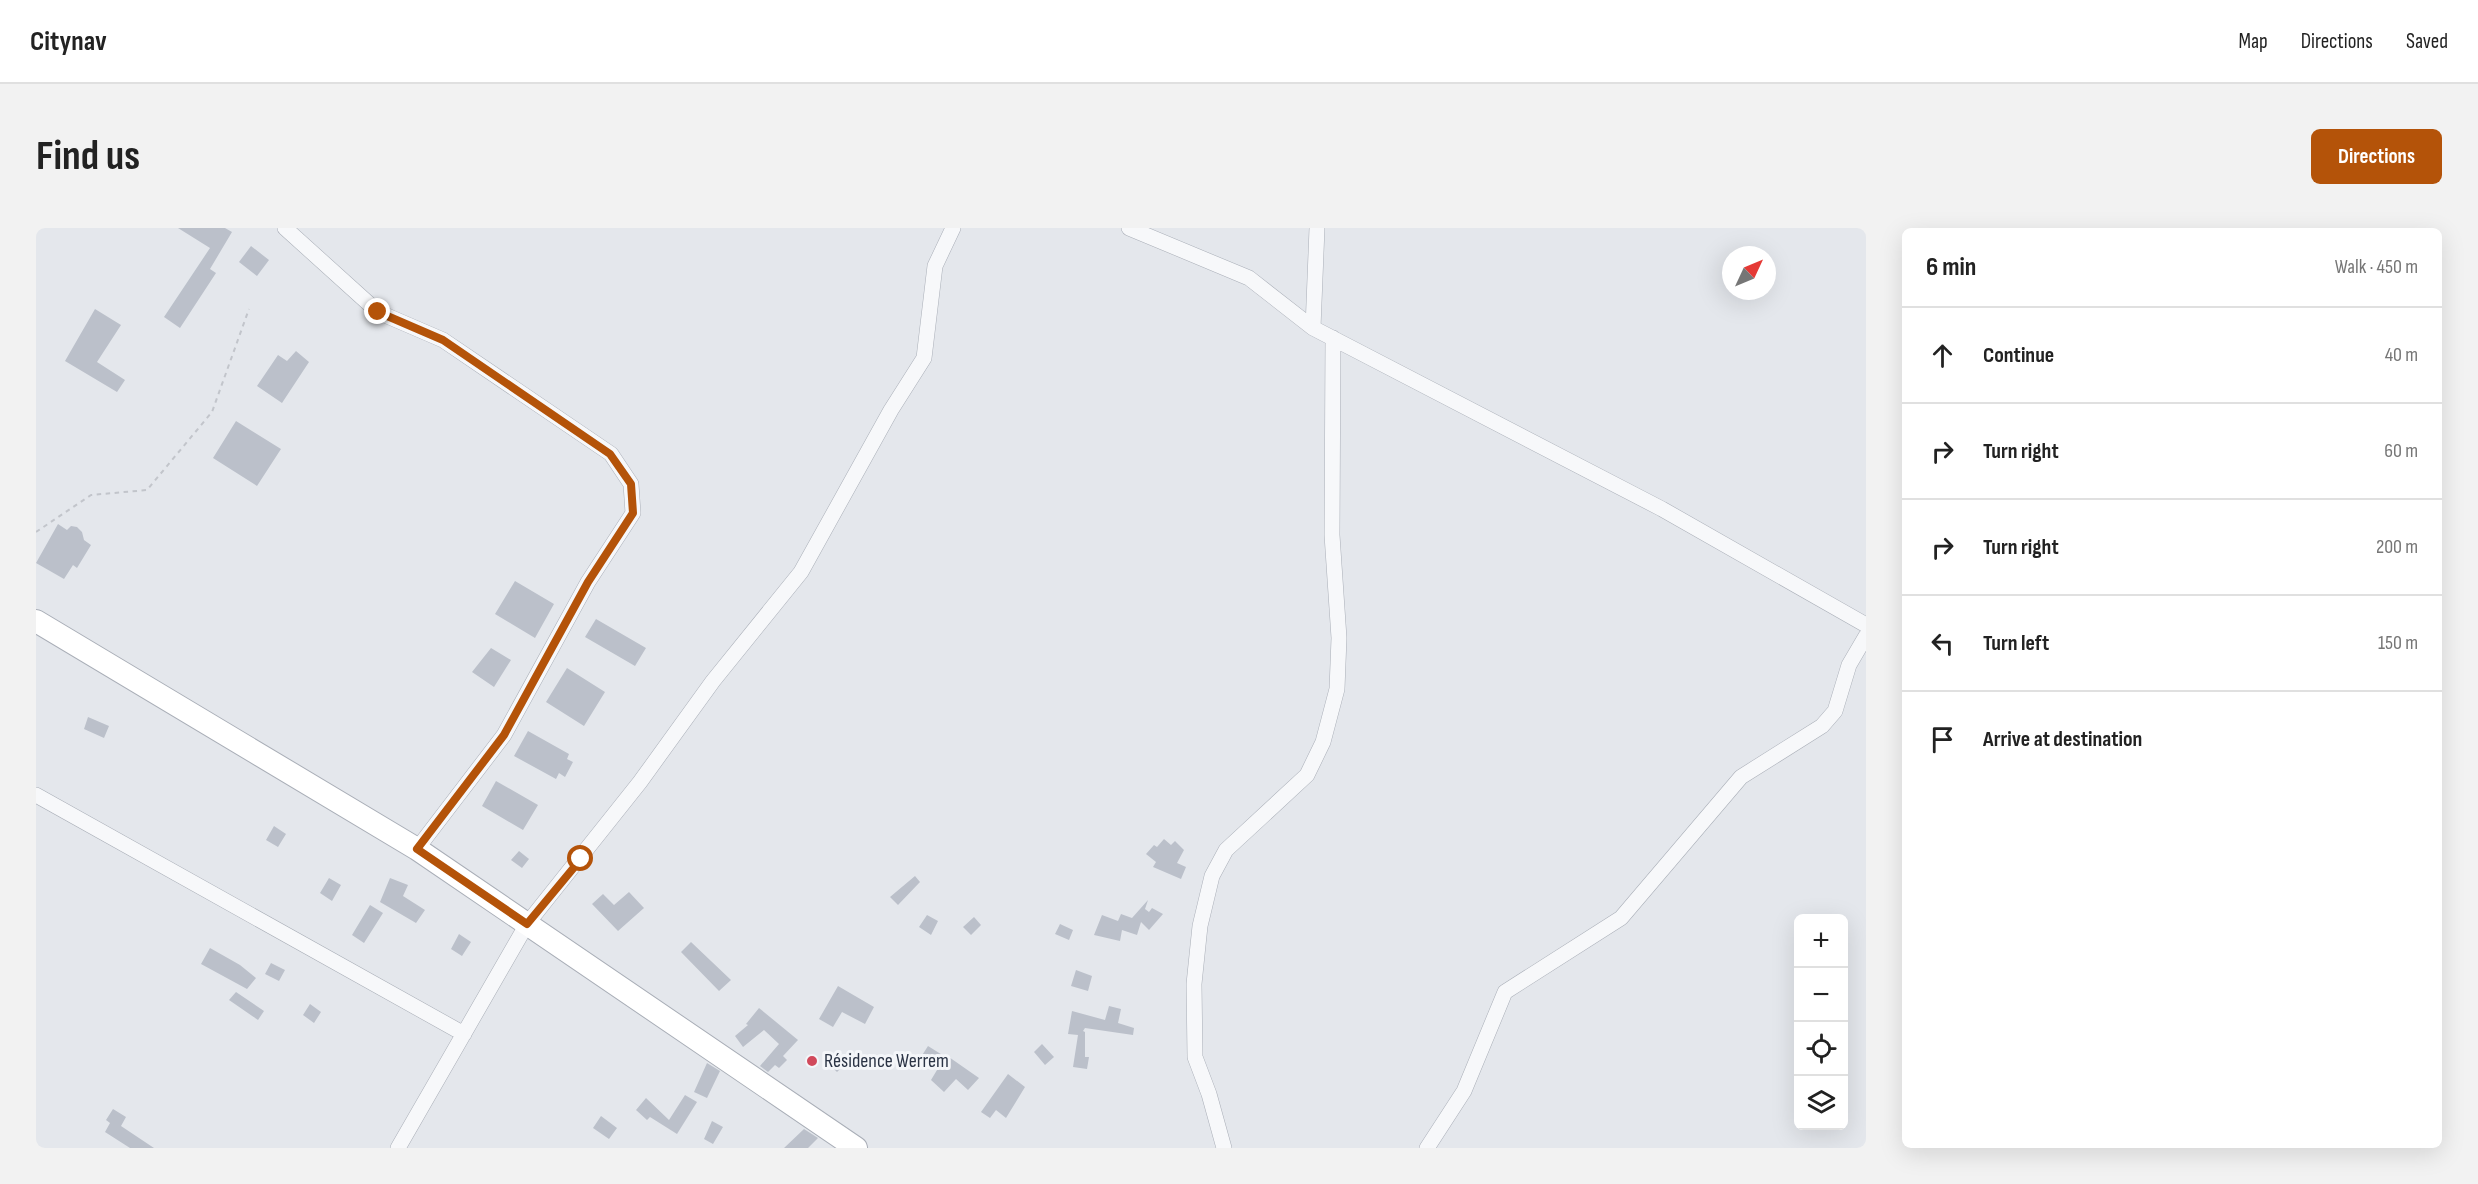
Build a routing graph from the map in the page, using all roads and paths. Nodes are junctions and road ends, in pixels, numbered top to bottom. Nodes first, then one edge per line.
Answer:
1 (285, 228) edge
2 (953, 228) edge
3 (1129, 228) edge
4 (1317, 228) edge
5 (249, 309) dead end
6 (1313, 328) junction
7 (1333, 338) junction
8 (36, 532) edge
9 (36, 621) edge
10 (1866, 625) edge
11 (1866, 636) edge
12 (36, 795) edge
13 (417, 849) junction
14 (527, 924) junction
15 (464, 1034) junction
16 (398, 1148) edge
17 (856, 1148) edge
18 (1224, 1148) edge
19 (1427, 1148) edge

1 - 13 street
2 - 14 street
3 - 6 street
4 - 6 street
5 - 8 path
6 - 7 street
7 - 10 street
7 - 18 street
9 - 13 street
11 - 19 street
12 - 15 street
13 - 14 street
14 - 15 street
14 - 17 street
15 - 16 street

